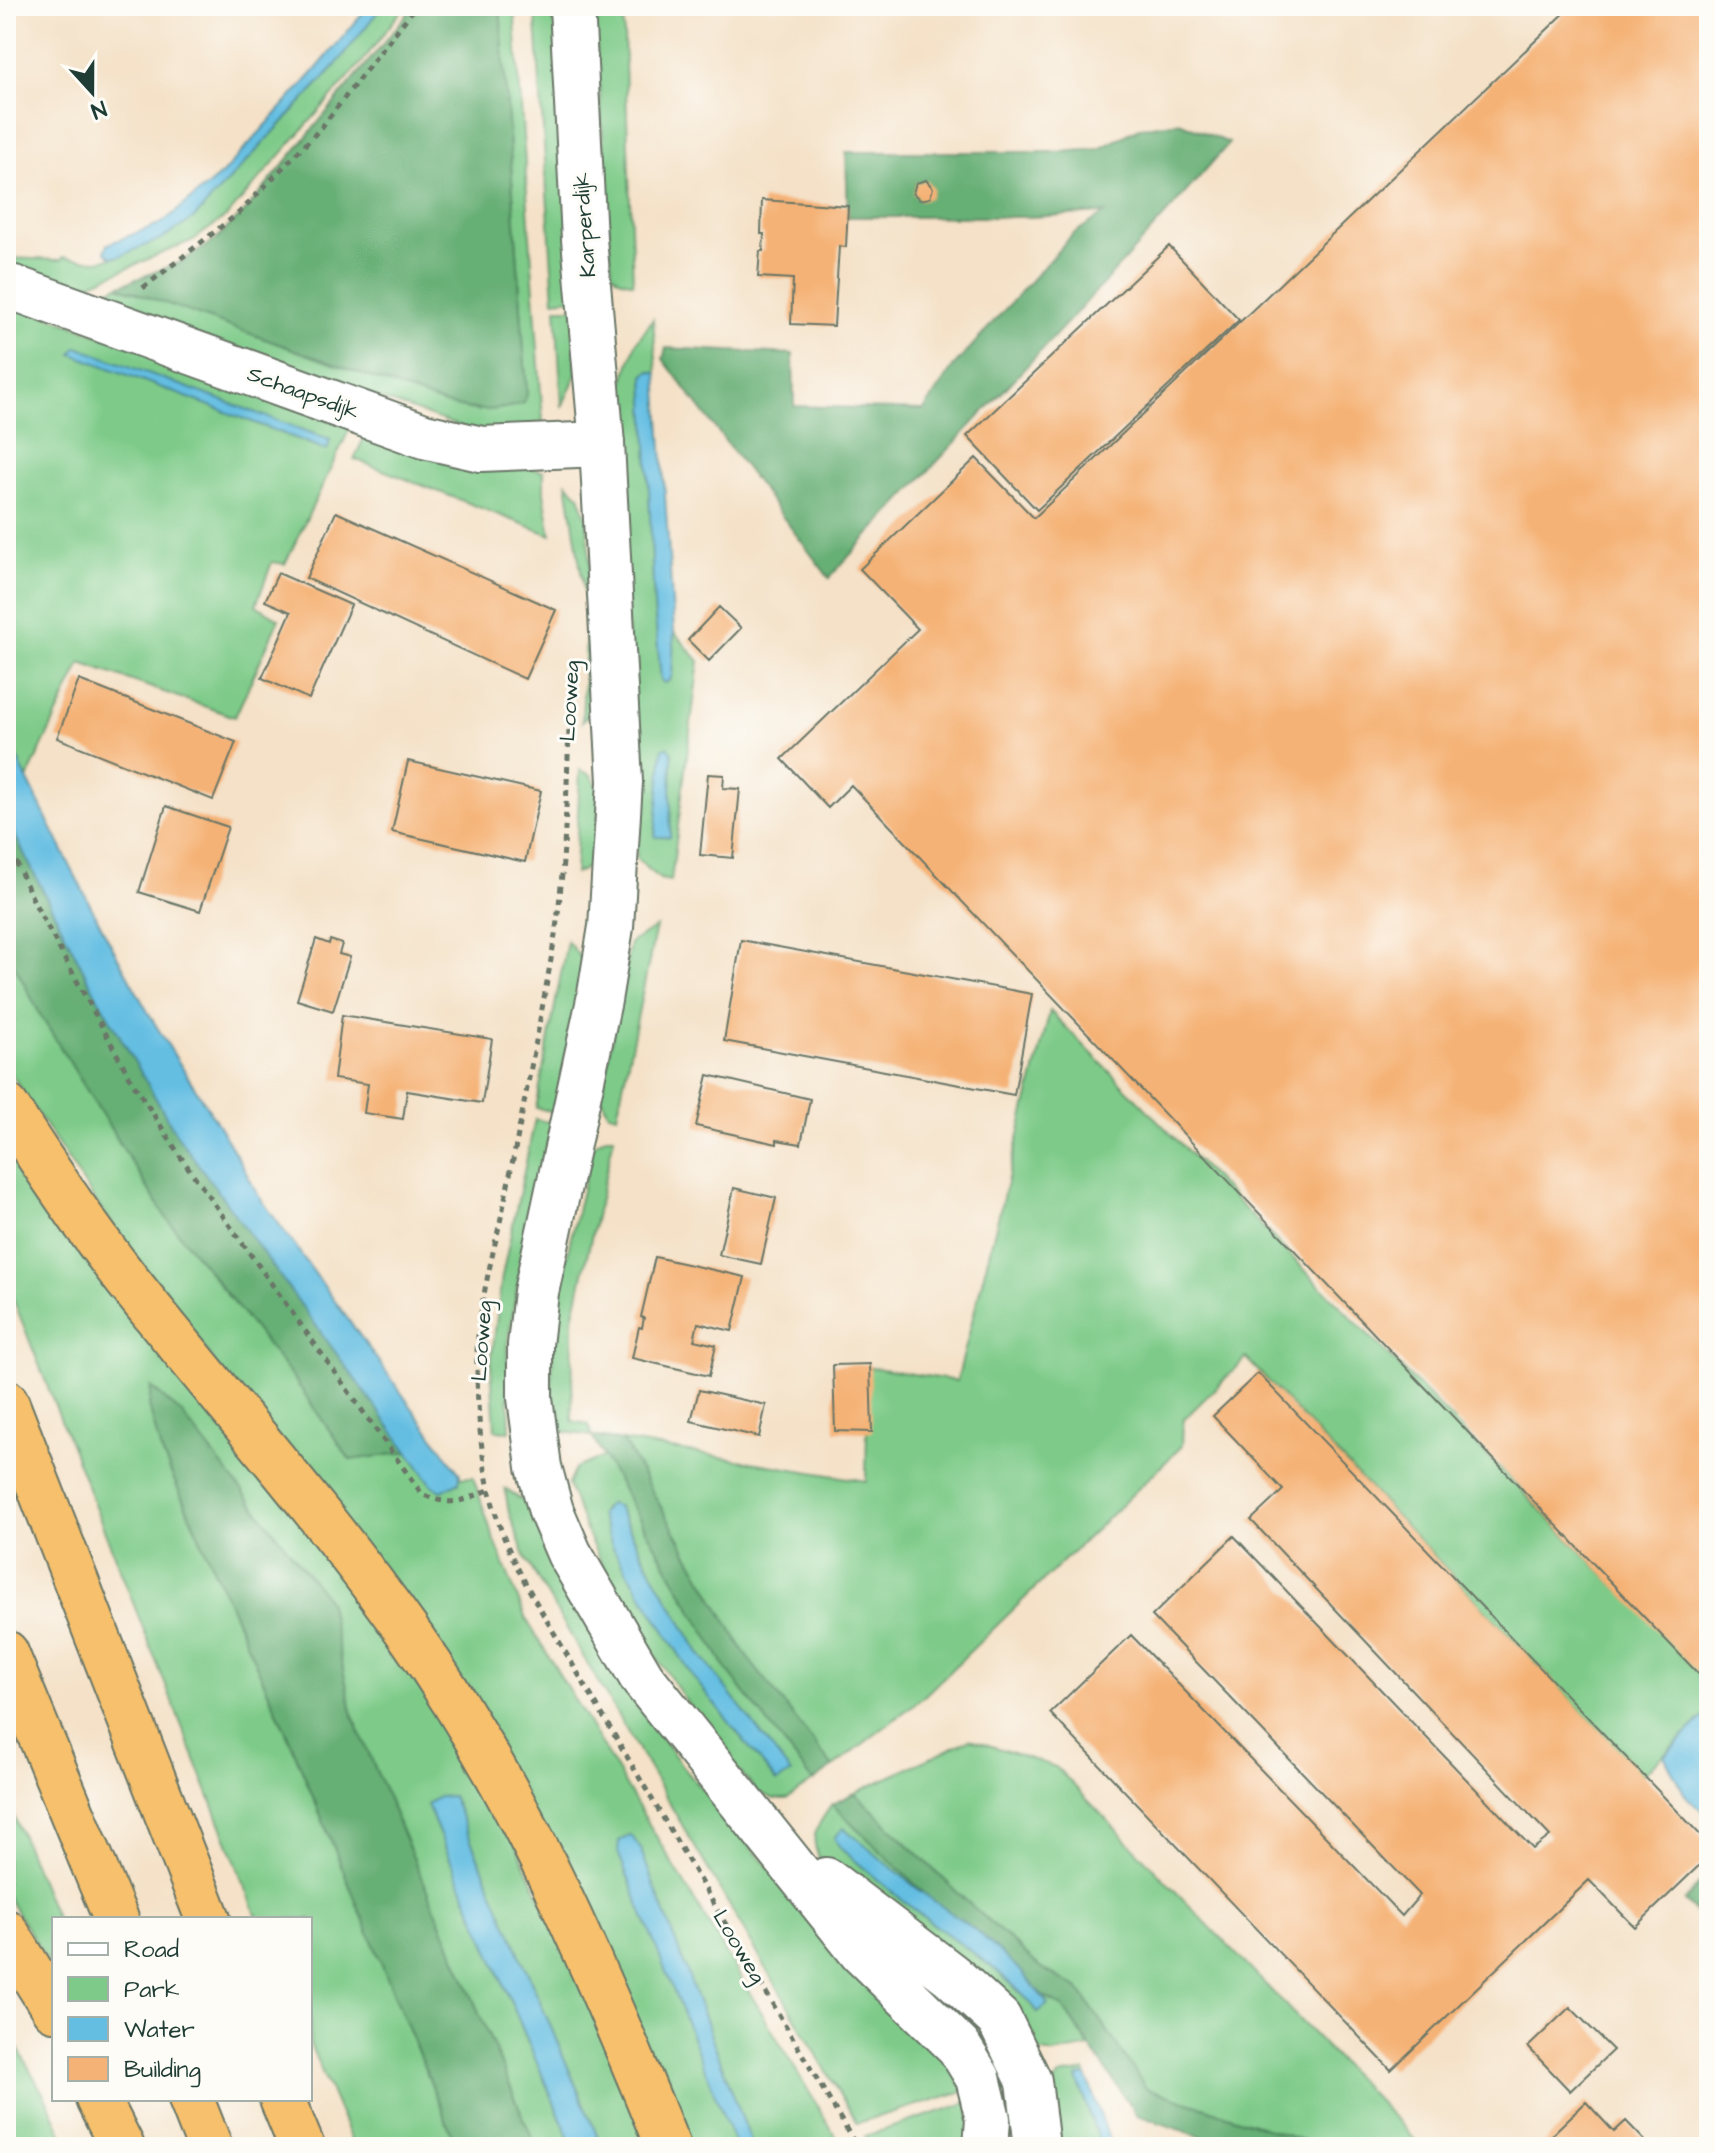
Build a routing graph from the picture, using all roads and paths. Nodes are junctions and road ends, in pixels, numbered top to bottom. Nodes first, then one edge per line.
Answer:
1 (416, 6) edge
2 (572, 6) edge
3 (14, 288) dead end
4 (99, 319) junction
5 (602, 444) junction
6 (570, 722) dead end
7 (6, 840) edge
8 (6, 1106) edge
9 (6, 1402) edge
10 (491, 1489) junction
11 (6, 1653) edge
12 (769, 1836) junction
13 (115, 1917) edge
14 (207, 1917) edge
15 (6, 1932) edge
16 (52, 2006) edge
17 (99, 2101) edge
18 (192, 2101) edge
19 (283, 2101) edge
20 (122, 2147) edge
21 (210, 2147) edge
22 (302, 2147) edge
23 (668, 2147) edge
24 (857, 2147) edge
25 (986, 2147) edge
26 (1037, 2147) edge

1 - 4 path
2 - 5 street, Karperdijk
3 - 4 street, Schaapsdijk
4 - 5 street, Schaapsdijk
5 - 12 street, Looweg
6 - 10 path, Looweg
7 - 10 path
8 - 23 highway
9 - 14 highway
10 - 24 path, Looweg
11 - 13 highway
12 - 25 street, Looweg
12 - 26 street, Looweg
15 - 16 highway
17 - 20 highway
18 - 21 highway
19 - 22 highway

